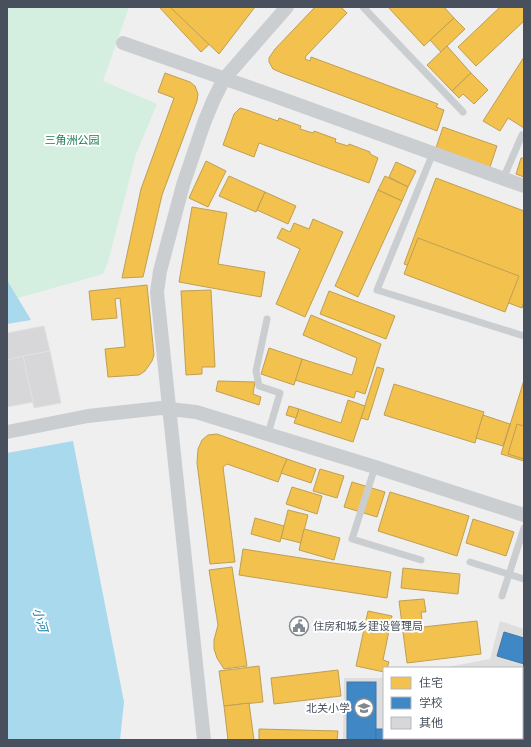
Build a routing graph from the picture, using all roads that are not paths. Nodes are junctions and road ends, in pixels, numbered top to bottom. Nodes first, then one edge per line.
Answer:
1 (287, 7) edge
2 (363, 7) edge
3 (122, 43) dead end
4 (224, 79) junction
5 (463, 112) dead end
6 (524, 136) edge
7 (433, 153) junction
8 (504, 179) junction
9 (524, 186) edge
10 (267, 319) dead end
11 (524, 336) edge
12 (169, 409) junction
13 (7, 432) edge
14 (268, 434) junction
15 (375, 467) junction
16 (524, 515) edge
17 (524, 528) edge
18 (421, 560) dead end
19 (470, 562) dead end
20 (509, 574) junction
21 (524, 579) edge
22 (502, 596) dead end
23 (204, 740) edge

1 - 4 street
2 - 5 lane
3 - 4 street
4 - 7 street
4 - 12 street
6 - 8 lane
7 - 8 street
7 - 11 lane
8 - 9 street
10 - 14 lane
12 - 13 street
12 - 14 street
12 - 23 street
14 - 15 street
15 - 16 street
15 - 18 lane
17 - 20 lane
19 - 20 lane
20 - 21 lane
20 - 22 lane

